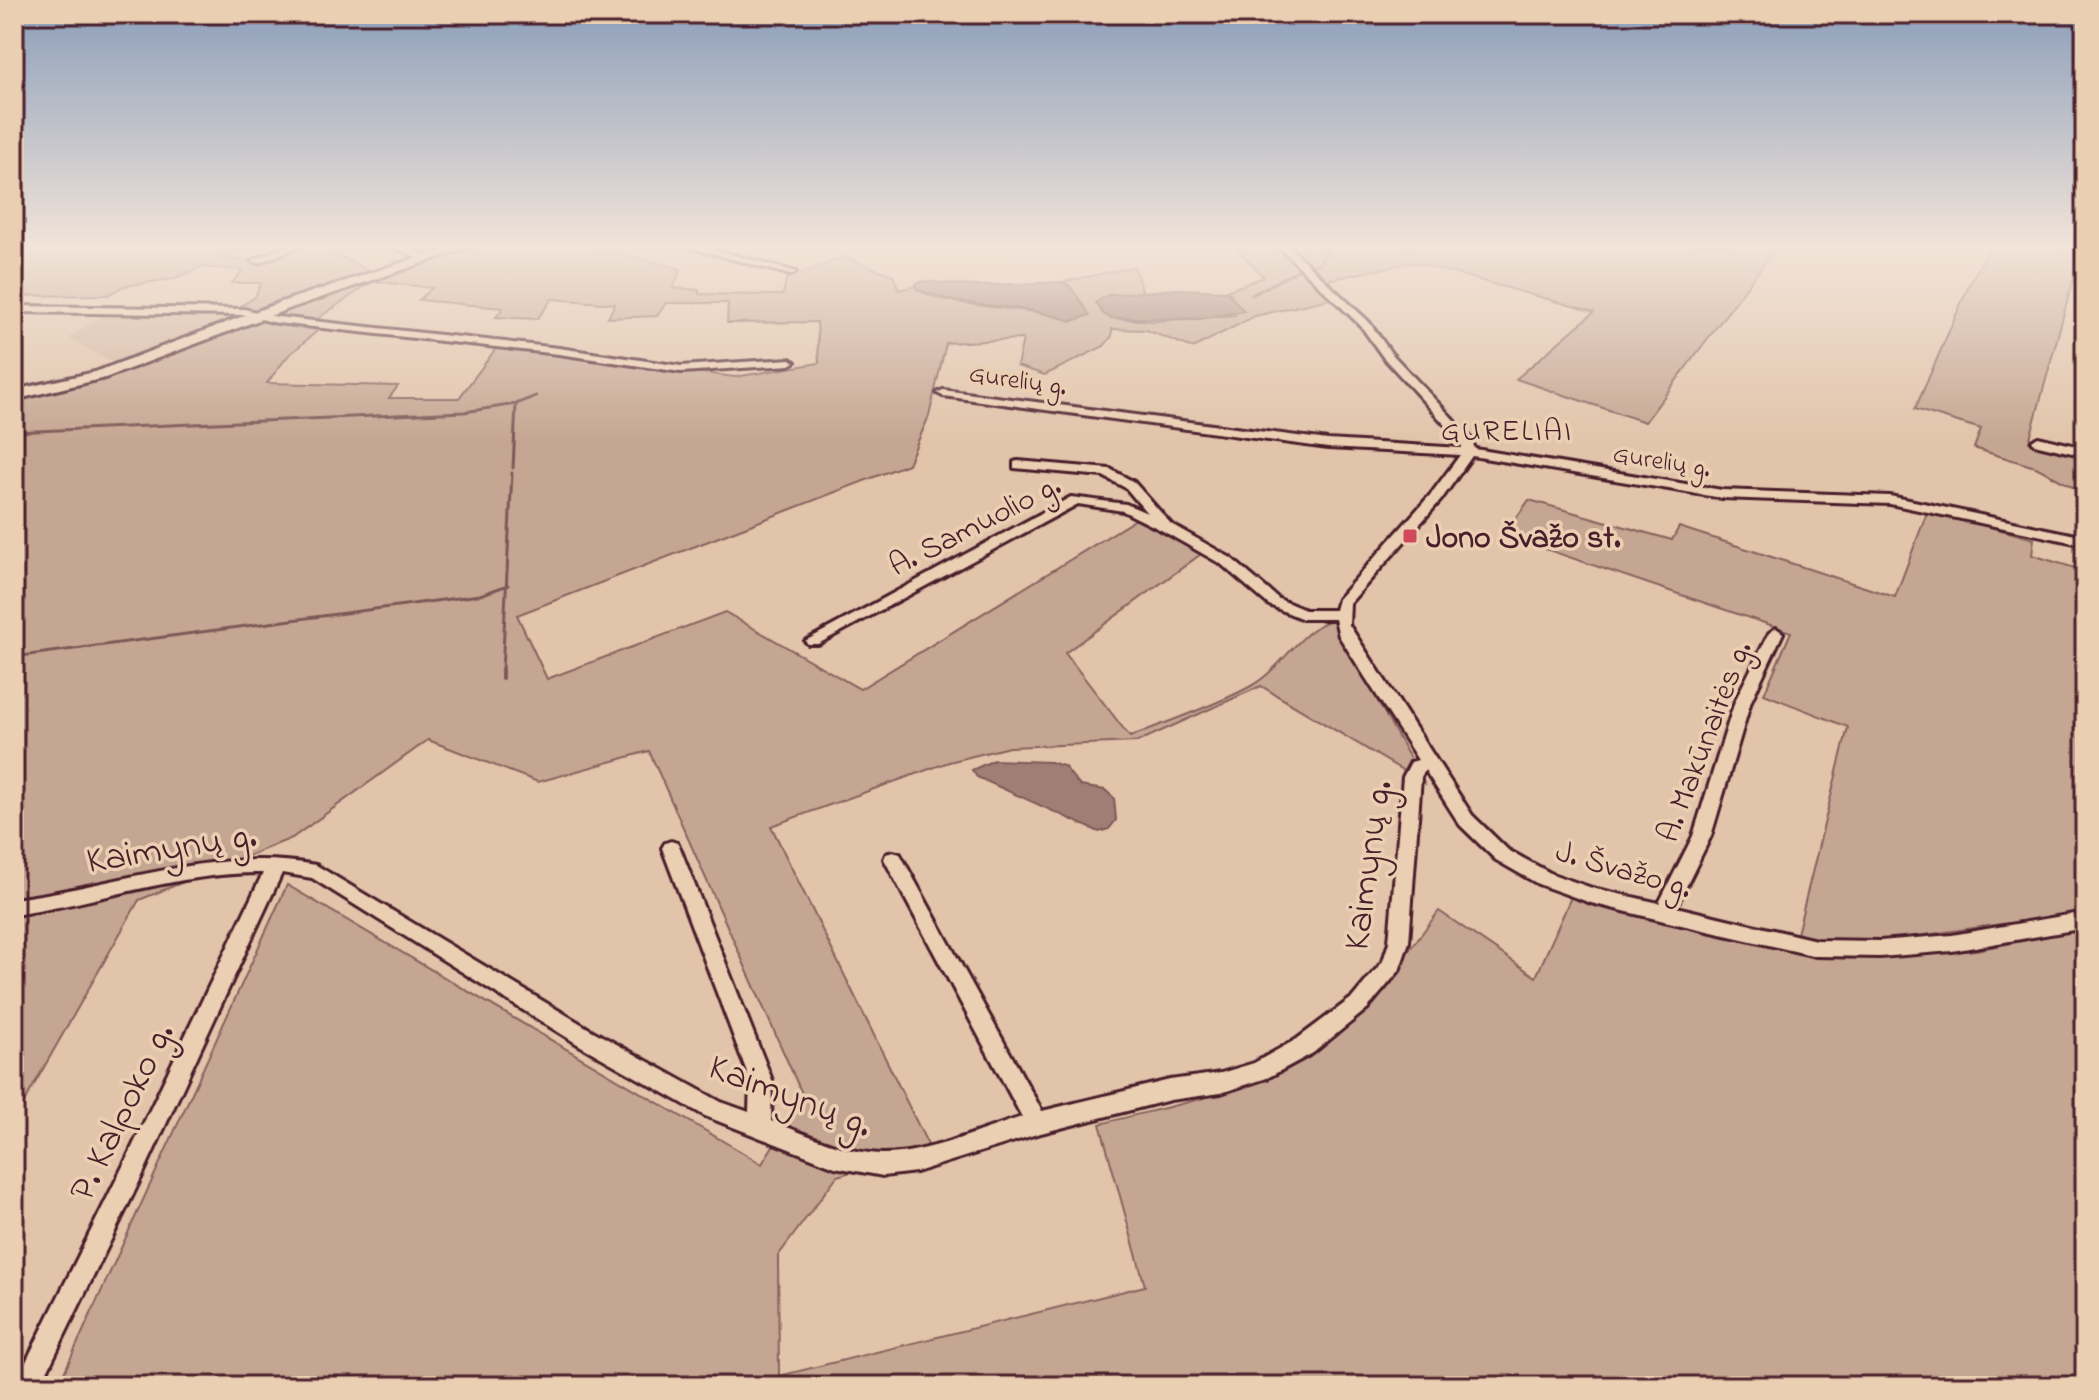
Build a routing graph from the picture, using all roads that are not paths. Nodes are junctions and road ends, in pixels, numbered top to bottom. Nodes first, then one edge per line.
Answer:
1 (211, 310) edge
2 (274, 310) edge
3 (1351, 310) edge
4 (260, 315) junction
5 (790, 362) dead end
6 (943, 393) dead end
7 (14, 395) edge
8 (2038, 441) dead end
9 (1469, 452) junction
10 (2085, 452) edge
11 (1018, 465) dead end
12 (1166, 527) junction
13 (2085, 541) edge
14 (1340, 615) junction
15 (1776, 633) dead end
16 (813, 641) dead end
17 (1427, 763) junction
18 (671, 848) dead end
19 (893, 859) dead end
20 (276, 865) junction
21 (14, 907) edge
22 (1664, 913) junction
23 (2085, 920) edge
24 (1037, 1123) junction
25 (760, 1128) junction
26 (26, 1386) edge

1 - 4 street
2 - 4 main road
3 - 9 street
4 - 5 street
4 - 7 main road
6 - 9 street, Gurelių g.
8 - 10 street
9 - 13 street, Gurelių g.
9 - 14 street
11 - 12 street
12 - 14 street, A. Samuolio g.
12 - 16 street, A. Samuolio g.
14 - 17 street, J. Švažo g.
15 - 22 street, A. Makūnaitės g.
17 - 22 street, J. Švažo g.
17 - 24 street, Kaimynų g.
18 - 25 street
19 - 24 street
20 - 21 street, Kaimynų g.
20 - 25 street, Kaimynų g.
20 - 26 street, P. Kalpoko g.
22 - 23 street, J. Švažo g.
24 - 25 street, Kaimynų g.

